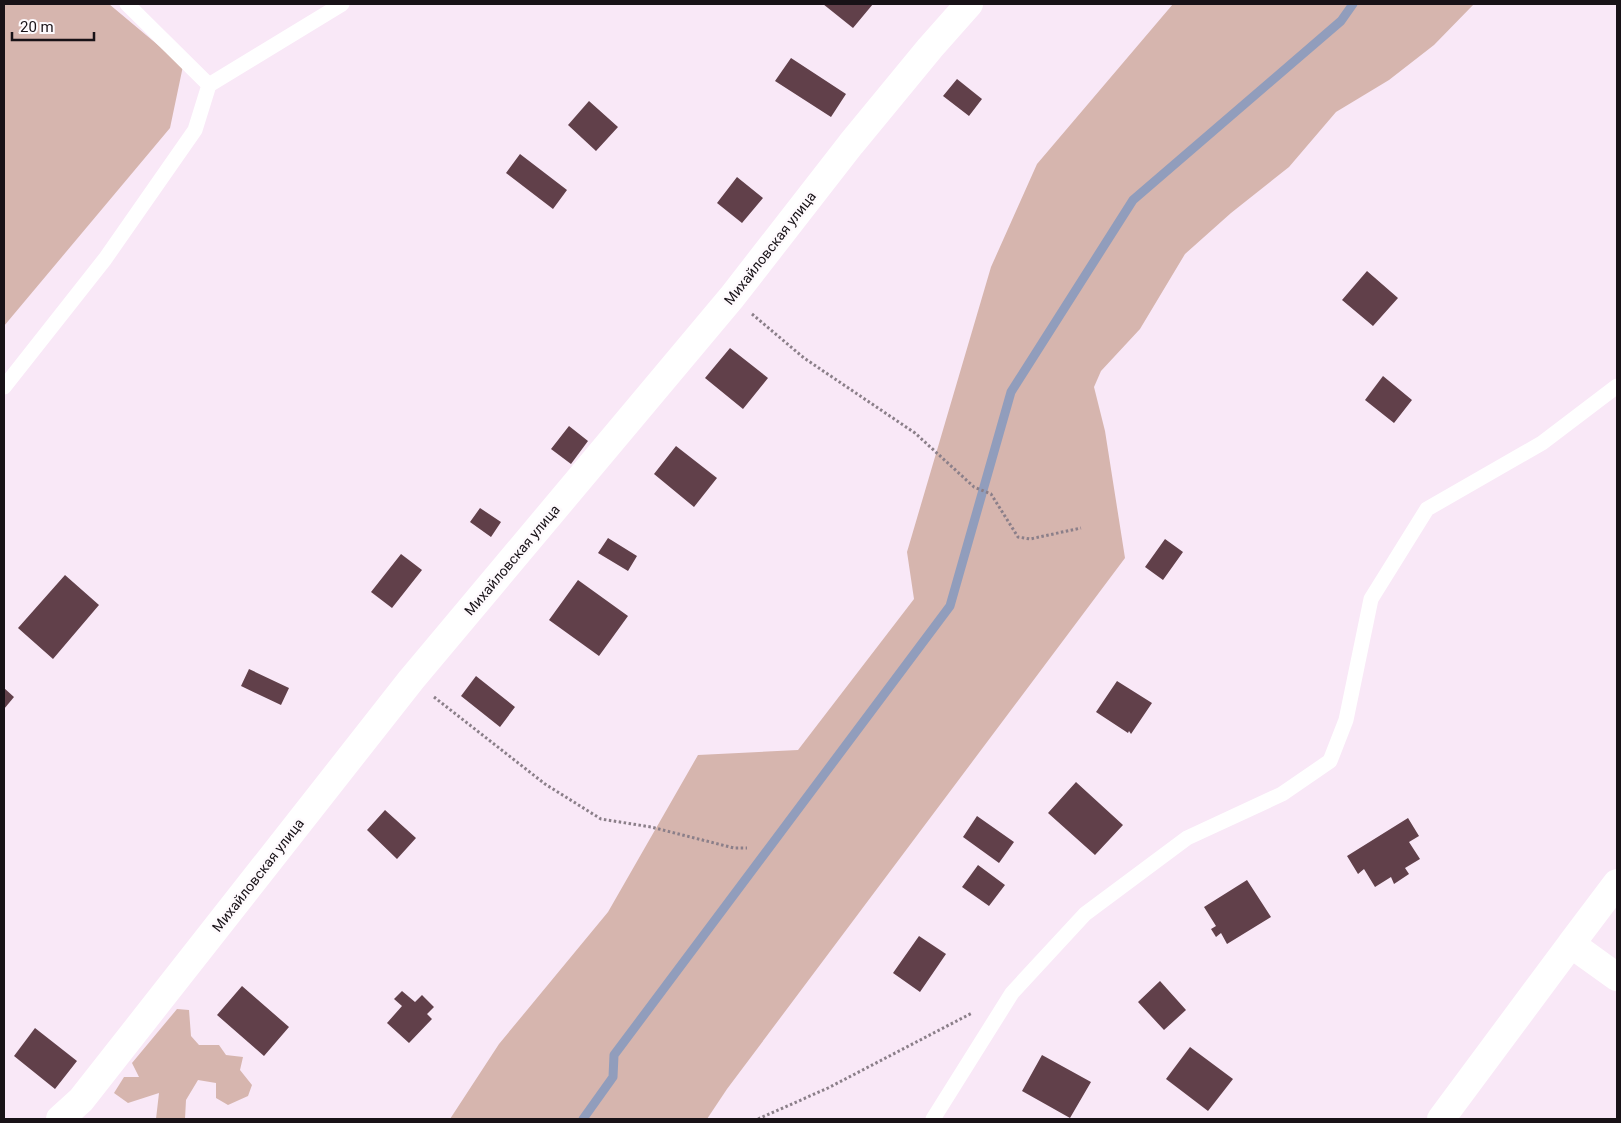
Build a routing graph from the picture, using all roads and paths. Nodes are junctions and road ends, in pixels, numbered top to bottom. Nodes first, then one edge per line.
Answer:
1 (127, 4) edge
2 (342, 4) edge
3 (969, 4) edge
4 (209, 85) junction
5 (732, 297) junction
6 (1617, 386) edge
7 (4, 387) edge
8 (1081, 528) dead end
9 (411, 680) junction
10 (747, 848) dead end
11 (1617, 883) edge
12 (1570, 944) junction
13 (1617, 977) edge
14 (1012, 993) junction
15 (60, 1119) edge
16 (758, 1119) edge
17 (933, 1119) edge
18 (1441, 1119) edge

1 - 4 lane
2 - 4 lane
3 - 5 street, Михайловская улица
4 - 7 lane
5 - 8 path
5 - 9 street, Михайловская улица
6 - 14 lane
9 - 10 path
9 - 15 street, Михайловская улица
11 - 12 street
12 - 13 street
12 - 18 street
14 - 16 path
14 - 17 lane

